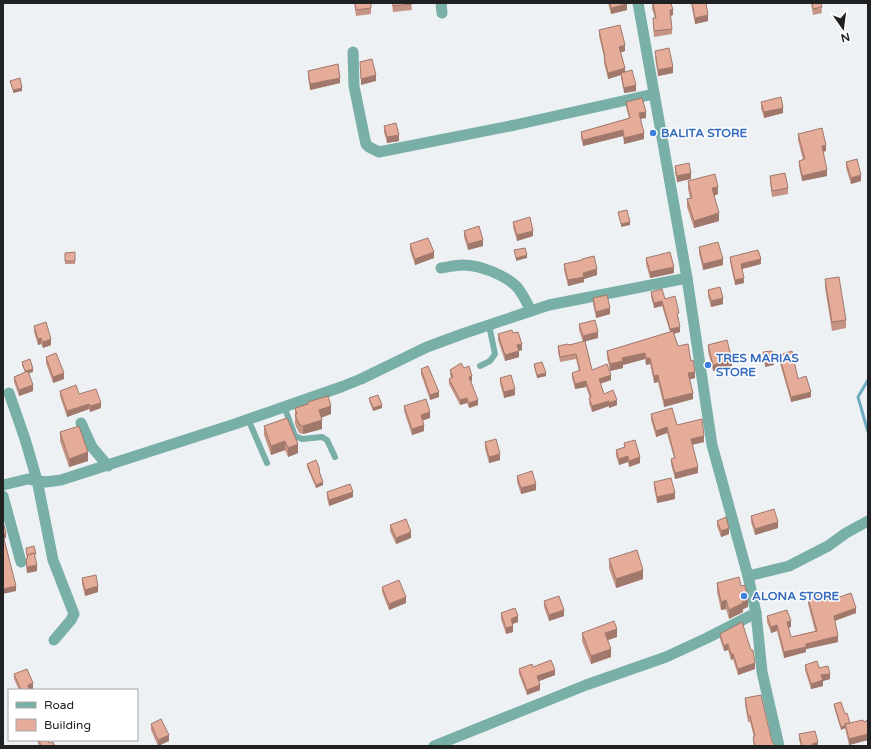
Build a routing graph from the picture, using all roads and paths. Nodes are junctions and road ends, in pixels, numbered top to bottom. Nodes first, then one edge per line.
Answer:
1 (638, 3) edge
2 (353, 52) dead end
3 (654, 94) junction
4 (441, 268) dead end
5 (687, 278) junction
6 (531, 311) junction
7 (489, 325) junction
8 (480, 366) dead end
9 (9, 394) dead end
10 (284, 406) junction
11 (248, 419) junction
12 (82, 423) dead end
13 (335, 457) dead end
14 (267, 463) dead end
15 (108, 466) junction
16 (37, 480) junction
17 (3, 486) edge
18 (3, 496) edge
19 (868, 521) edge
20 (21, 562) dead end
21 (748, 576) junction
22 (756, 613) junction
23 (54, 640) dead end
24 (434, 746) edge
25 (779, 746) edge

1 - 3 street
2 - 3 street
3 - 5 street
4 - 6 street
5 - 6 street
5 - 21 street
6 - 7 street
7 - 8 lane
7 - 10 street
9 - 16 street
10 - 11 street
10 - 13 lane
11 - 14 lane
11 - 15 street
12 - 15 street
15 - 16 street
16 - 17 street
16 - 23 street
18 - 20 street
19 - 21 street
21 - 22 street
22 - 24 street
22 - 25 street

